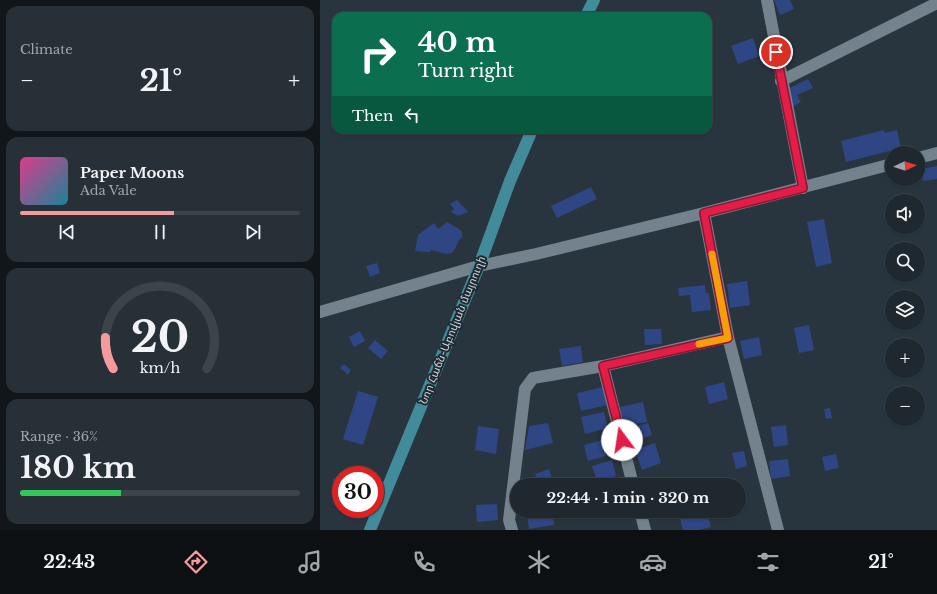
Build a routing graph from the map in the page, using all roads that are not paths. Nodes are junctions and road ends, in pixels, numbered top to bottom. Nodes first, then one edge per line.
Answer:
1 (594, 0) edge
2 (766, 0) edge
3 (937, 4) edge
4 (588, 12) edge
5 (781, 81) junction
6 (530, 134) edge
7 (937, 153) edge
8 (925, 156) edge
9 (885, 166) edge
10 (803, 188) junction
11 (704, 213) junction
12 (479, 266) junction
13 (320, 312) edge
14 (728, 338) junction
15 (603, 366) junction
16 (632, 478) edge
17 (642, 518) edge
18 (370, 530) edge
19 (512, 530) edge
20 (645, 530) edge
21 (778, 530) edge

1 - 4 main road
2 - 5 street
3 - 5 street
5 - 10 street
6 - 12 main road, Նոր Հաճն-Աբովյան մայրուղի
7 - 8 street
9 - 10 street
10 - 11 street
11 - 12 street
11 - 14 street
12 - 13 street
12 - 18 main road, Նոր Հաճն-Աբովյան մայրուղի
14 - 15 street
14 - 21 street
15 - 16 street
15 - 19 street
17 - 20 street

